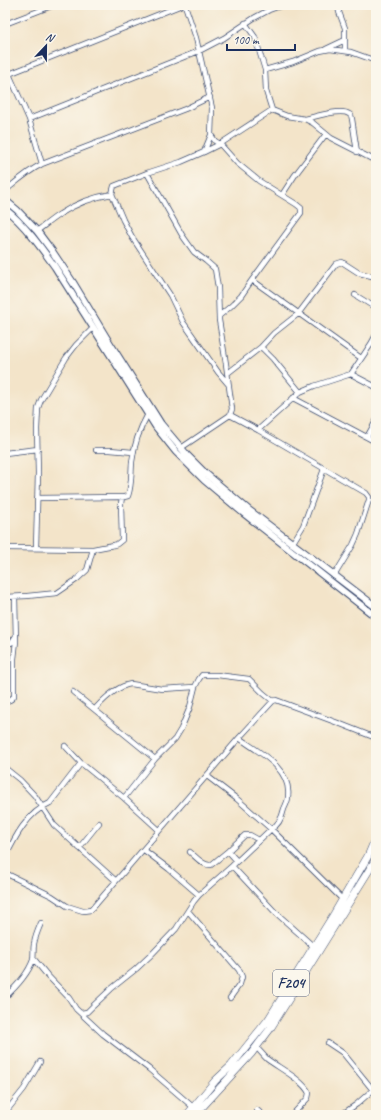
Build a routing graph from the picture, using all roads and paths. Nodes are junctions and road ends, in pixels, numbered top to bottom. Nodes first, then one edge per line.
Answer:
1 (54, 5) edge
2 (184, 5) edge
3 (283, 5) edge
4 (338, 5) edge
5 (47, 6) edge
6 (245, 22) junction
7 (5, 24) edge
8 (345, 40) junction
9 (199, 51) junction
10 (320, 51) junction
11 (345, 51) junction
12 (376, 61) edge
13 (5, 64) edge
14 (265, 70) junction
15 (9, 74) junction
16 (210, 97) junction
17 (272, 110) junction
18 (30, 119) junction
19 (304, 119) junction
20 (326, 134) junction
21 (211, 135) junction
22 (220, 144) junction
23 (204, 152) junction
24 (357, 152) junction
25 (376, 161) edge
26 (42, 164) junction
27 (147, 173) junction
28 (5, 191) edge
29 (112, 194) junction
30 (282, 195) junction
31 (5, 200) edge
32 (5, 209) edge
33 (37, 231) junction
34 (376, 277) edge
35 (252, 280) junction
36 (356, 295) dead end
37 (376, 308) edge
38 (298, 314) junction
39 (219, 316) junction
40 (93, 328) junction
41 (376, 335) edge
42 (261, 347) junction
43 (361, 358) junction
44 (228, 373) junction
45 (351, 374) junction
46 (229, 385) junction
47 (376, 387) edge
48 (300, 392) junction
49 (293, 398) junction
50 (148, 414) junction
51 (230, 415) junction
52 (376, 421) edge
53 (258, 430) junction
54 (367, 437) junction
55 (376, 442) edge
56 (181, 448) junction
57 (38, 450) junction
58 (96, 450) dead end
59 (133, 452) junction
60 (5, 453) edge
61 (324, 469) junction
62 (122, 497) junction
63 (37, 498) junction
64 (292, 544) junction
65 (5, 548) edge
66 (36, 548) junction
67 (93, 549) junction
68 (334, 576) junction
69 (5, 597) edge
70 (15, 597) junction
71 (376, 607) edge
72 (376, 617) edge
73 (16, 636) junction
74 (5, 643) edge
75 (195, 688) junction
76 (73, 692) dead end
77 (5, 701) edge
78 (273, 701) junction
79 (95, 709) junction
80 (240, 738) junction
81 (376, 738) edge
82 (64, 746) dead end
83 (155, 759) junction
84 (81, 763) junction
85 (5, 768) edge
86 (10, 772) junction
87 (5, 775) edge
88 (207, 776) junction
89 (124, 798) junction
90 (43, 806) junction
91 (99, 823) dead end
92 (271, 829) junction
93 (159, 830) junction
94 (376, 837) edge
95 (258, 840) junction
96 (79, 848) junction
97 (144, 850) junction
98 (228, 851) junction
99 (190, 852) dead end
100 (375, 856) edge
101 (5, 858) edge
102 (237, 861) junction
103 (232, 866) junction
104 (5, 873) edge
105 (116, 881) junction
106 (199, 895) junction
107 (342, 898) junction
108 (188, 911) junction
109 (41, 923) dead end
110 (313, 946) junction
111 (34, 958) junction
112 (5, 997) edge
113 (230, 998) dead end
114 (81, 1013) junction
115 (328, 1042) dead end
116 (256, 1047) junction
117 (40, 1062) dead end
118 (375, 1088) edge
119 (193, 1107) junction
120 (257, 1110) dead end
121 (5, 1113) edge
122 (187, 1115) edge
123 (195, 1115) edge
124 (263, 1115) edge
125 (292, 1115) edge
126 (341, 1115) edge

1 - 5 street
2 - 9 street
2 - 15 street
3 - 6 street
4 - 8 street
5 - 7 street
6 - 9 street
6 - 14 street
8 - 10 street
8 - 11 street
9 - 16 street
9 - 18 street
10 - 11 street
10 - 14 street
11 - 12 street
13 - 15 street
14 - 17 street
15 - 18 street
16 - 21 street
16 - 26 street
17 - 19 street
17 - 22 street
18 - 26 street
19 - 20 street
19 - 24 street
20 - 24 street
20 - 30 street
21 - 22 street
21 - 23 street
22 - 23 street
22 - 30 street
23 - 27 street
24 - 25 street
26 - 28 street
27 - 29 street
27 - 39 street
29 - 33 street
29 - 46 street
30 - 35 street
31 - 33 main road
32 - 40 main road
33 - 56 main road
34 - 38 street
35 - 38 street
35 - 39 street
36 - 37 street
38 - 42 street
38 - 43 street
39 - 44 street
40 - 50 main road
40 - 57 street
41 - 43 street
42 - 44 street
42 - 48 street
43 - 45 street
44 - 46 street
45 - 47 street
45 - 48 street
46 - 51 street
48 - 49 street
49 - 53 street
49 - 54 street
50 - 59 street
50 - 72 main road
51 - 53 street
51 - 56 street
52 - 54 street
53 - 61 street
54 - 55 street
56 - 64 main road
57 - 60 street
57 - 63 street
58 - 59 street
59 - 62 street
61 - 64 street
61 - 68 street
62 - 63 street
62 - 67 street
63 - 66 street
64 - 68 main road
65 - 66 street
66 - 67 street
67 - 70 street
68 - 71 main road
69 - 70 street
70 - 73 street
73 - 74 street
73 - 77 street
75 - 78 street
75 - 79 street
75 - 83 street
76 - 79 street
78 - 80 street
78 - 81 street
79 - 83 street
80 - 88 street
80 - 92 street
82 - 84 street
83 - 89 street
84 - 89 street
84 - 90 street
85 - 86 street
86 - 87 street
86 - 90 street
88 - 92 street
88 - 93 street
89 - 93 street
90 - 96 street
90 - 101 street
91 - 96 street
92 - 95 street
92 - 107 street
93 - 97 street
94 - 100 main road, F204
95 - 98 street
95 - 102 street
96 - 105 street
97 - 105 street
97 - 106 street
98 - 99 street
98 - 102 street
100 - 107 main road, F204
100 - 116 main road, F204
102 - 103 street
103 - 106 street
103 - 110 street
104 - 105 street
106 - 108 street
107 - 110 main road, F204
108 - 113 street
108 - 114 street
109 - 111 street
110 - 119 main road, F204
111 - 112 street
111 - 114 street
114 - 119 street
115 - 118 street
116 - 123 main road, F204
116 - 125 street
117 - 121 street
118 - 126 street
119 - 122 main road, F204
120 - 124 street

